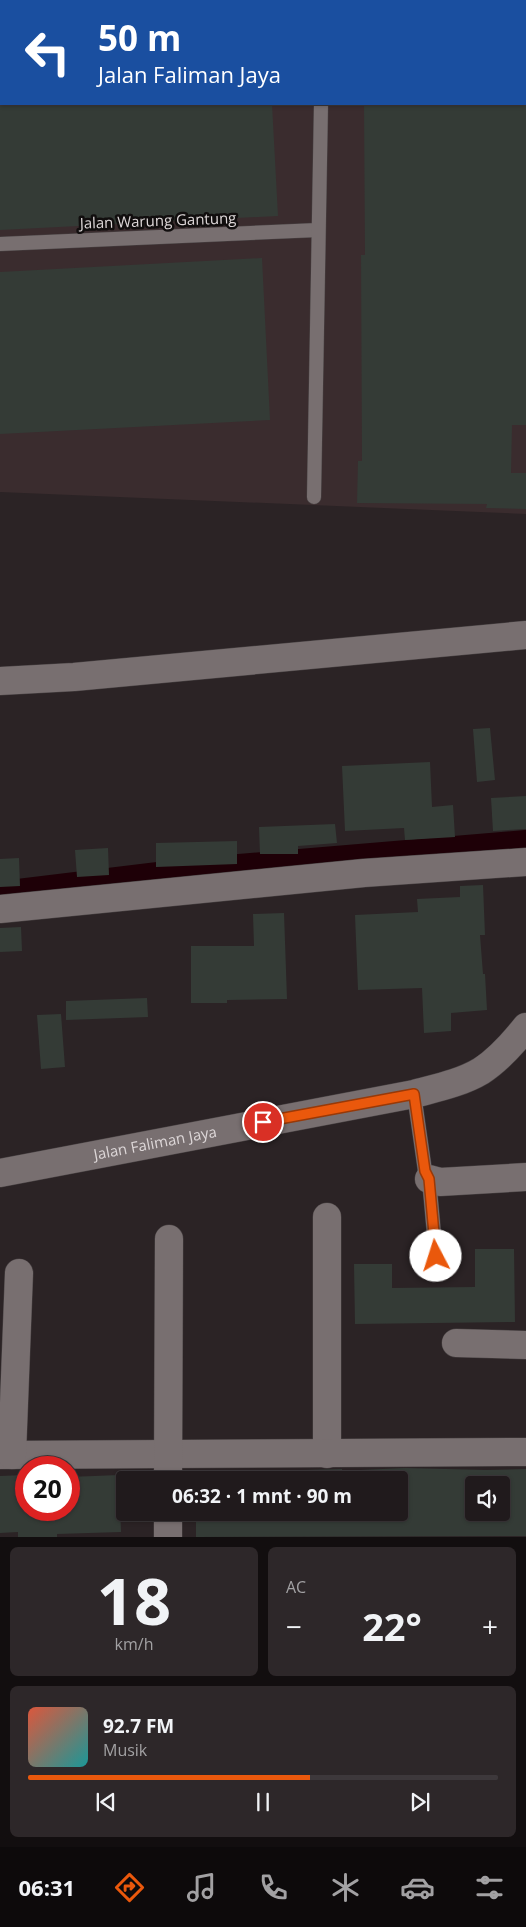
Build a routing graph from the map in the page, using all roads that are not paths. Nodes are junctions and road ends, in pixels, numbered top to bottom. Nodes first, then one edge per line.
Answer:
1 (321, 105) edge
2 (318, 230) junction
3 (0, 244) edge
4 (314, 497) dead end
5 (526, 635) edge
6 (0, 681) edge
7 (526, 862) edge
8 (0, 909) edge
9 (526, 1026) edge
10 (414, 1101) junction
11 (0, 1173) edge
12 (427, 1175) junction
13 (526, 1177) edge
14 (327, 1217) dead end
15 (169, 1239) dead end
16 (436, 1256) dead end
17 (19, 1273) dead end
18 (456, 1343) dead end
19 (526, 1345) edge
20 (526, 1452) edge
21 (327, 1454) junction
22 (6, 1455) edge
23 (168, 1467) edge
24 (168, 1521) edge
25 (168, 1537) edge

1 - 2 lane
2 - 3 lane, Jalan Warung Gantung
2 - 4 lane
5 - 6 street
7 - 8 street
9 - 10 street, Jalan Faliman Jaya
10 - 11 street, Jalan Faliman Jaya
10 - 12 lane
12 - 13 street
12 - 16 lane
14 - 21 street
15 - 23 street
17 - 22 street
18 - 19 street
20 - 21 street
21 - 23 street
22 - 23 street
24 - 25 street

